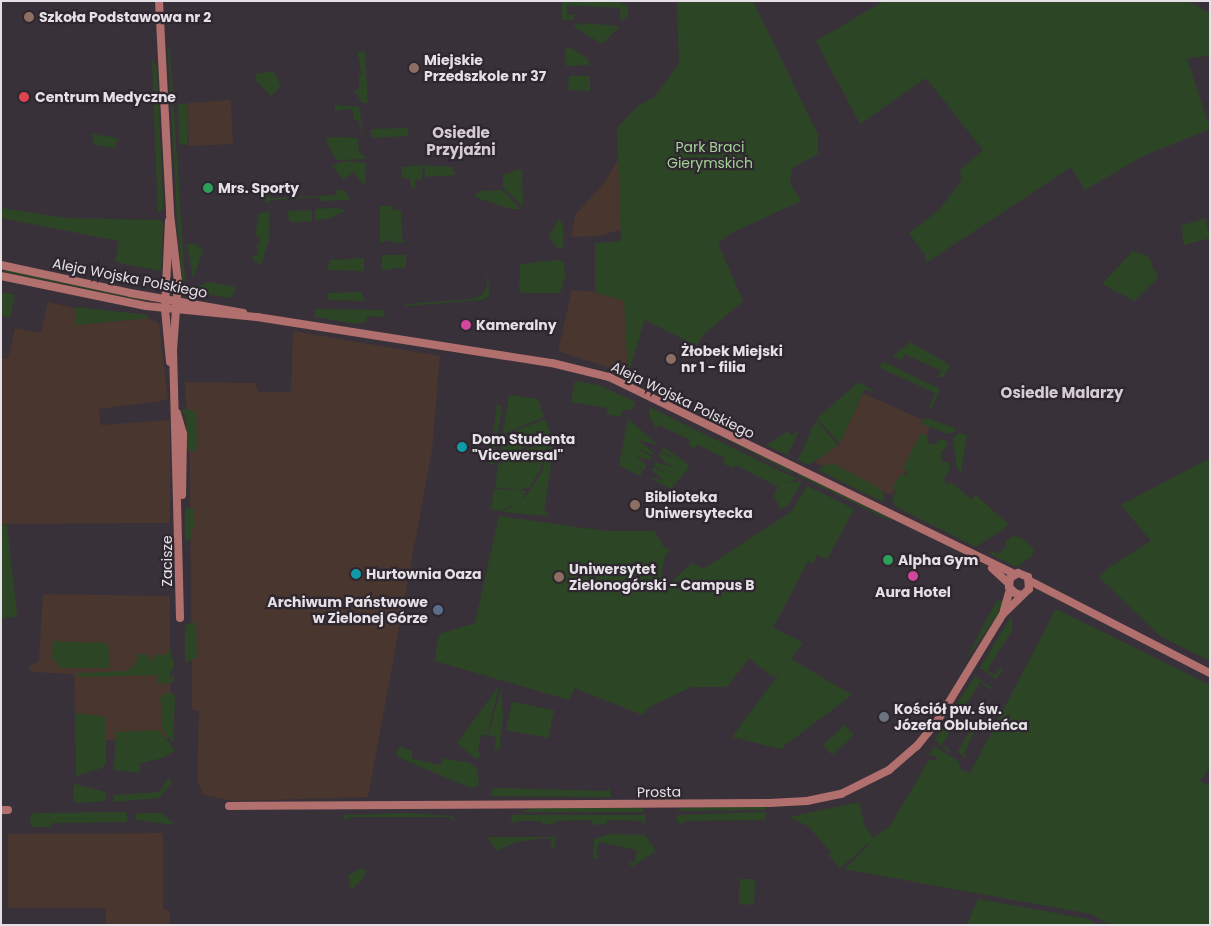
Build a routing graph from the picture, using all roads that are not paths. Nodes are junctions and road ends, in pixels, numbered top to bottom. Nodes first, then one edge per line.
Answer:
1 (159, 1) edge
2 (170, 214) junction
3 (1, 265) edge
4 (1, 276) edge
5 (166, 299) junction
6 (177, 300) junction
7 (165, 309) junction
8 (175, 310) junction
9 (255, 316) junction
10 (174, 383) junction
11 (989, 564) junction
12 (1015, 574) junction
13 (1030, 581) junction
14 (1009, 587) junction
15 (1024, 593) junction
16 (1052, 595) junction
17 (1003, 614) junction
18 (180, 618) dead end
19 (1210, 673) edge
20 (229, 806) dead end

1 - 2 street
2 - 5 street, Zacisze
2 - 6 street, Zacisze
3 - 5 street, Aleja Wojska Polskiego
4 - 7 street, Aleja Wojska Polskiego
5 - 6 street, Aleja Wojska Polskiego
5 - 7 street, Zacisze
6 - 8 street, Zacisze
6 - 9 street, Aleja Wojska Polskiego
7 - 8 street, Aleja Wojska Polskiego
7 - 10 street, Zacisze
8 - 9 street, Aleja Wojska Polskiego
8 - 10 street, Zacisze
9 - 11 street, Aleja Wojska Polskiego
10 - 18 street, Zacisze
11 - 12 street, Aleja Wojska Polskiego
11 - 14 street, Aleja Wojska Polskiego
12 - 13 street, Aleja Wojska Polskiego
12 - 14 street, Prosta
13 - 15 street
13 - 16 street
14 - 15 street
14 - 17 street, Prosta
15 - 16 street
15 - 17 street, Prosta
16 - 19 street
17 - 20 street, Prosta

